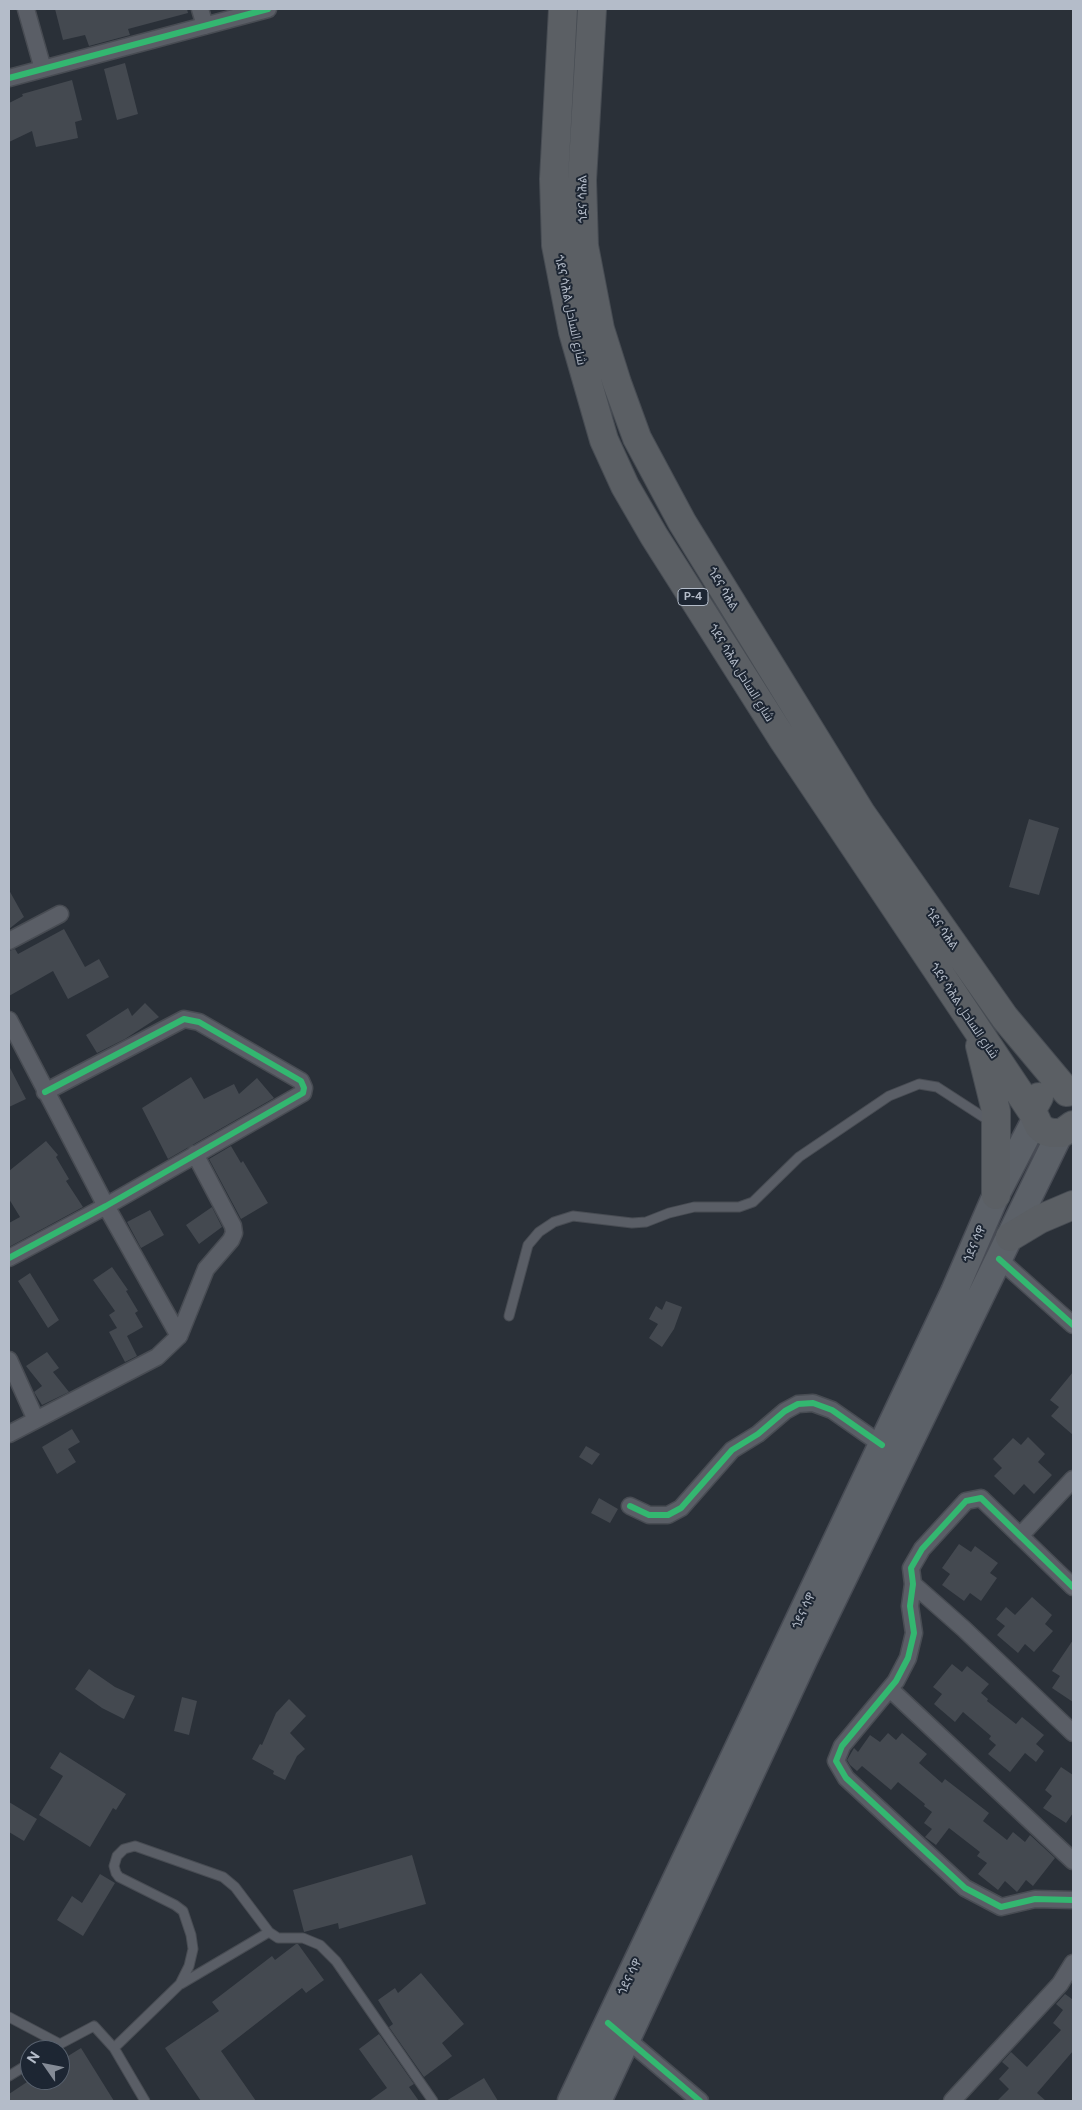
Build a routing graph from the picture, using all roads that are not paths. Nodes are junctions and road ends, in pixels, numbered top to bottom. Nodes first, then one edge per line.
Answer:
1 (26, 9) edge
2 (200, 9) edge
3 (268, 9) edge
4 (563, 9) edge
5 (592, 9) edge
6 (205, 26) junction
7 (43, 69) junction
8 (9, 78) edge
9 (830, 763) junction
10 (808, 777) junction
11 (60, 914) dead end
12 (9, 941) edge
13 (973, 972) junction
14 (950, 989) junction
15 (9, 1020) edge
16 (976, 1028) junction
17 (45, 1092) junction
18 (1070, 1096) edge
19 (1034, 1116) junction
20 (996, 1125) junction
21 (1067, 1134) edge
22 (195, 1154) junction
23 (996, 1195) junction
24 (1073, 1205) edge
25 (106, 1206) junction
26 (1004, 1248) junction
27 (9, 1258) edge
28 (509, 1316) dead end
29 (1073, 1325) edge
30 (179, 1336) junction
31 (9, 1360) edge
32 (36, 1420) junction
33 (9, 1434) edge
34 (882, 1445) junction
35 (1073, 1479) edge
36 (630, 1506) dead end
37 (1020, 1536) junction
38 (913, 1584) junction
39 (1073, 1587) edge
40 (890, 1689) junction
41 (1073, 1734) edge
42 (1073, 1862) edge
43 (1073, 1900) edge
44 (269, 1932) junction
45 (1073, 1963) edge
46 (180, 1984) junction
47 (9, 2017) edge
48 (617, 2031) junction
49 (52, 2040) edge
50 (68, 2040) edge
51 (114, 2048) junction
52 (20, 2069) edge
53 (9, 2076) edge
54 (145, 2101) edge
55 (433, 2101) edge
56 (571, 2101) edge
57 (598, 2101) edge
58 (700, 2101) edge
59 (952, 2101) edge

1 - 7 street
2 - 6 street
3 - 6 street
4 - 10 highway, ጎደና ሳሕል شارع الساحل / P-4
5 - 9 highway, ጎደና ሳሕል / P-4
6 - 7 street
7 - 8 street
9 - 10 highway
9 - 13 highway, ጎደና ሳሕል / P-4
10 - 14 highway, ጎደና ሳሕል شارع الساحل / P-4
11 - 12 street
13 - 14 highway
13 - 18 highway, ጎደና ሳሕል / P-4
14 - 16 highway, ጎደና ሳሕል شارع الساحل / P-4
15 - 17 street
16 - 19 highway, ጎደና ሳሕል شارع الساحل / P-4
16 - 20 highway
17 - 22 street
17 - 25 street
18 - 19 highway, ጎደና ሳሕል
19 - 21 highway
19 - 23 main road, ጎደና ሳዋ
20 - 23 highway
20 - 28 lane
21 - 26 main road, ጎደና ሳዋ
22 - 25 street
22 - 30 street
23 - 34 main road, ጎደና ሳዋ
24 - 26 highway
25 - 27 street
25 - 30 street
26 - 29 street
26 - 48 main road, ጎደና ሳዋ
30 - 32 street
31 - 32 street
32 - 33 street
34 - 36 street
34 - 48 main road, ጎደና ሳዋ
35 - 37 street
37 - 38 street
37 - 39 street
38 - 40 street
38 - 41 street
40 - 42 street
40 - 43 street
44 - 46 lane
44 - 46 lane
44 - 55 lane
45 - 59 street
46 - 51 lane
47 - 49 lane
48 - 56 main road, ጎደና ሳዋ
48 - 57 main road, ጎደና ሳዋ
48 - 58 street
50 - 51 lane
51 - 54 lane
52 - 53 lane

